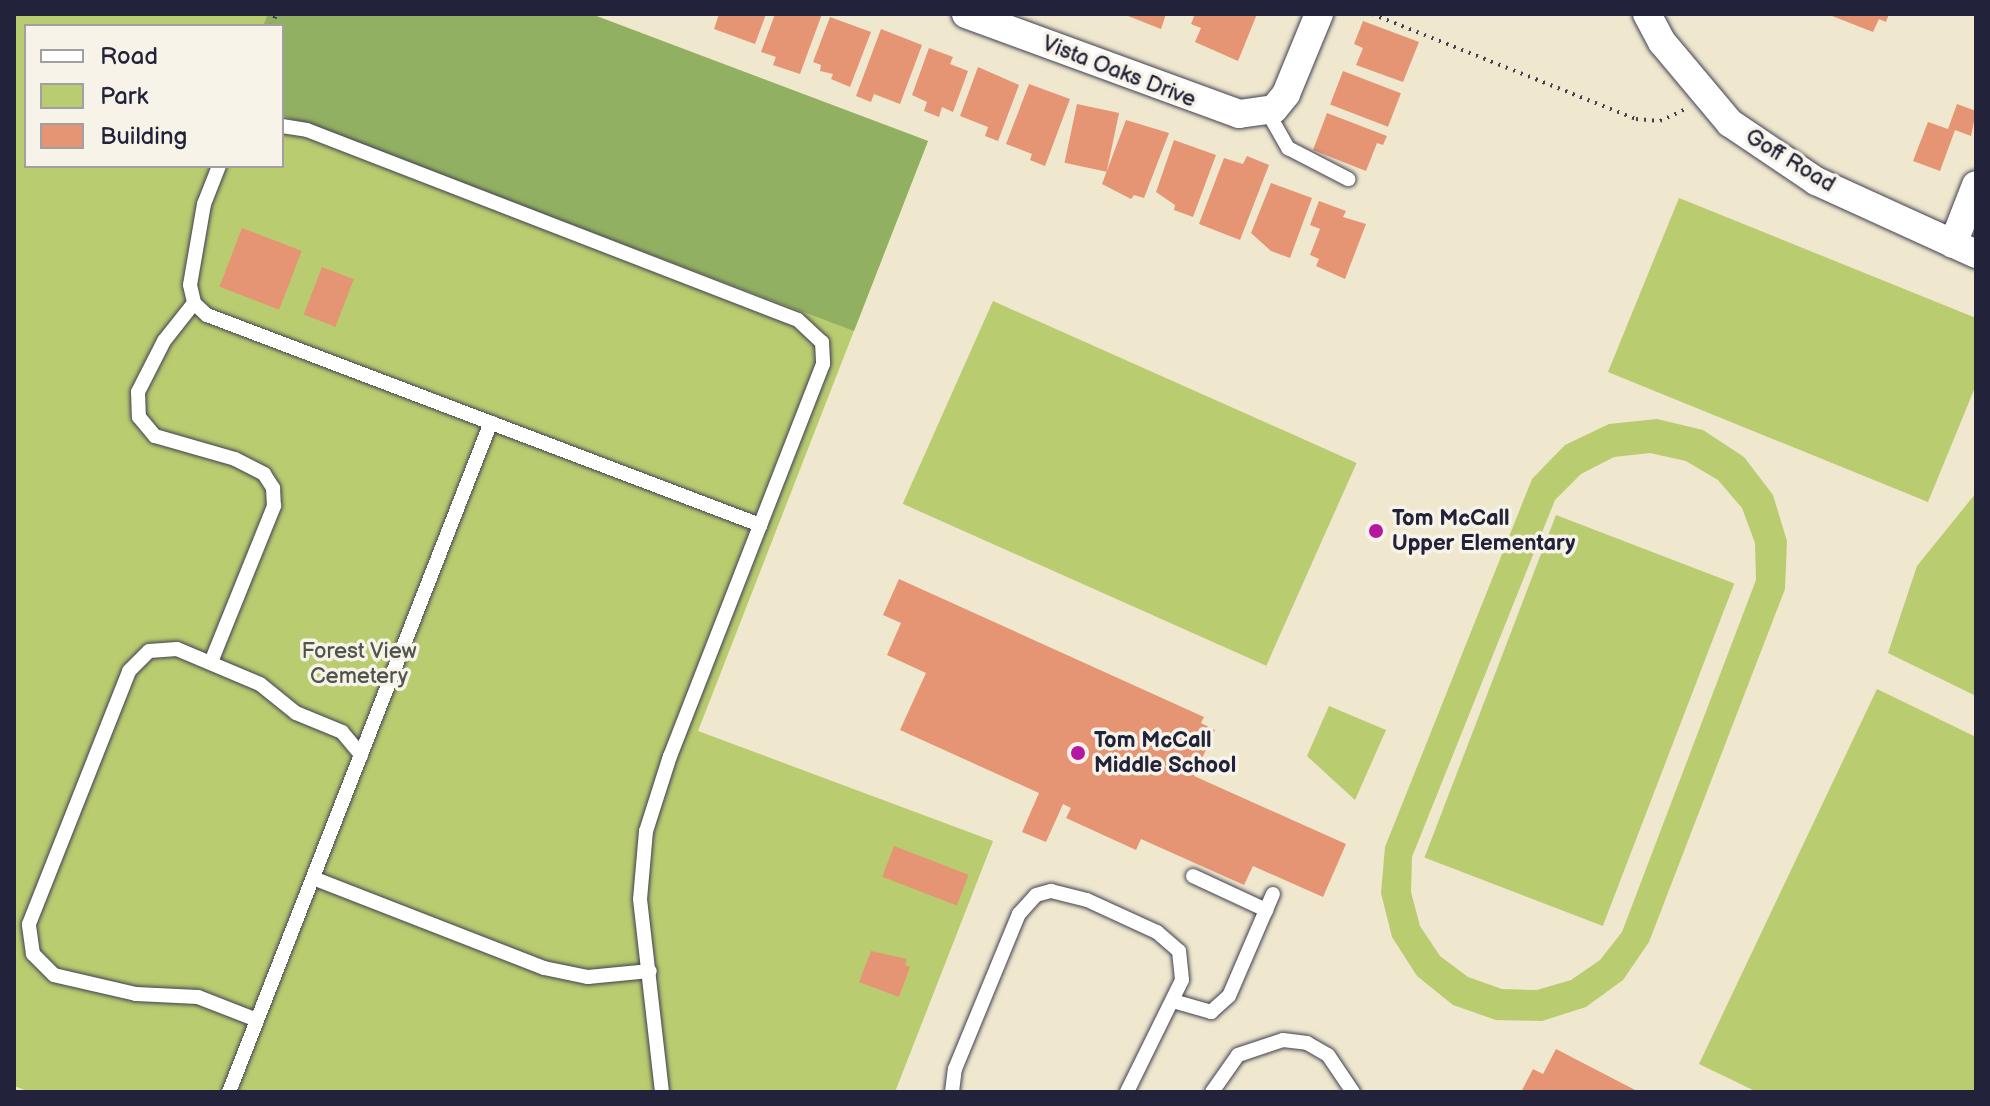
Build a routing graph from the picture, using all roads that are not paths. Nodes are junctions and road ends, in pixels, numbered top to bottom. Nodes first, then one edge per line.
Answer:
1 (966, 14) edge
2 (1319, 14) edge
3 (1647, 14) edge
4 (1270, 110) junction
5 (284, 126) edge
6 (218, 168) edge
7 (1348, 179) dead end
8 (1976, 185) edge
9 (1965, 249) edge
10 (194, 303) junction
11 (491, 422) junction
12 (760, 525) junction
13 (211, 662) junction
14 (361, 755) junction
15 (1193, 876) dead end
16 (313, 878) junction
17 (1273, 894) dead end
18 (1266, 910) junction
19 (650, 971) junction
20 (1173, 1001) junction
21 (257, 1020) junction
22 (229, 1092) edge
23 (662, 1092) edge
24 (952, 1092) edge
25 (1127, 1092) edge
26 (1212, 1092) edge
27 (1353, 1092) edge

1 - 4 street, Vista Oaks Drive
2 - 4 street
3 - 9 street, Goff Road
4 - 7 lane
5 - 12 lane
6 - 10 lane
8 - 9 street
10 - 11 lane
10 - 13 lane
11 - 12 lane
11 - 14 lane
12 - 19 lane
13 - 14 lane
13 - 21 lane
14 - 16 lane
15 - 18 lane
16 - 19 lane
16 - 21 lane
17 - 18 lane
18 - 20 lane
19 - 23 lane
20 - 24 lane
20 - 25 lane
21 - 22 lane
26 - 27 lane

